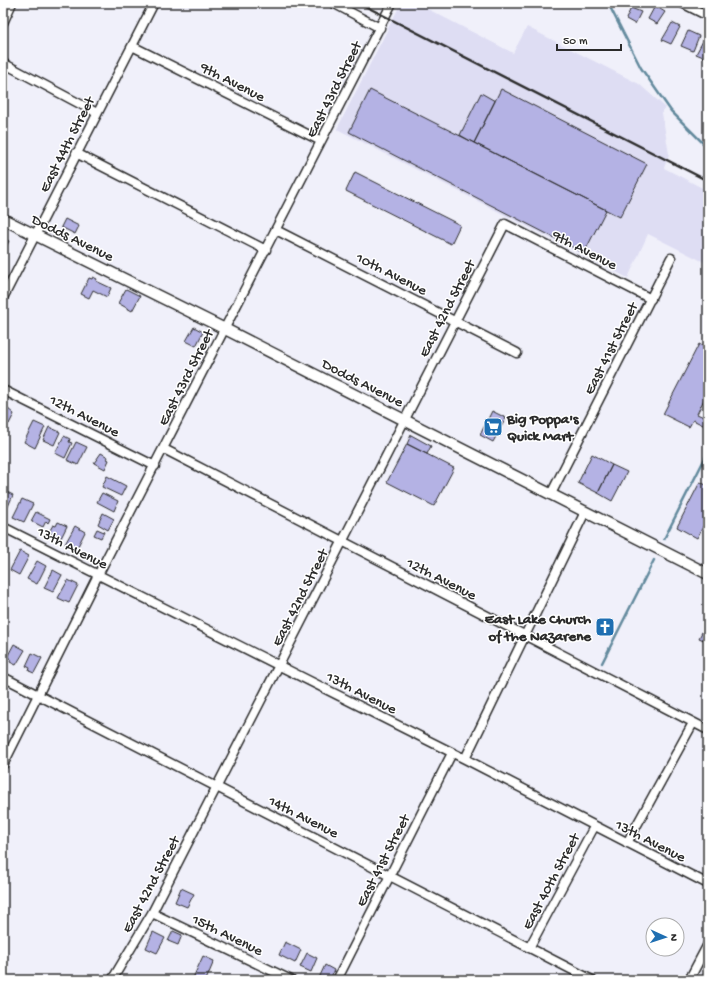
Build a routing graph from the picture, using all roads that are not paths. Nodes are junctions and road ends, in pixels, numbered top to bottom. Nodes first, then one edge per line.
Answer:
1 (12, 3) edge
2 (154, 3) edge
3 (333, 3) edge
4 (392, 3) edge
5 (682, 3) edge
6 (708, 16) edge
7 (3, 23) edge
8 (380, 28) junction
9 (132, 46) junction
10 (3, 64) edge
11 (98, 113) junction
12 (321, 141) junction
13 (76, 153) junction
14 (3, 219) edge
15 (505, 224) joint
16 (276, 230) junction
17 (35, 235) junction
18 (266, 250) junction
19 (671, 258) dead end
20 (3, 298) edge
21 (651, 299) junction
22 (456, 321) junction
23 (225, 329) junction
24 (517, 353) dead end
25 (3, 390) edge
26 (404, 419) junction
27 (164, 449) junction
28 (155, 466) junction
29 (551, 494) junction
30 (585, 512) junction
31 (3, 527) edge
32 (342, 543) junction
33 (708, 574) edge
34 (98, 575) junction
35 (524, 637) junction
36 (279, 666) junction
37 (3, 676) edge
38 (38, 695) junction
39 (693, 723) junction
40 (708, 730) edge
41 (452, 753) junction
42 (464, 759) junction
43 (3, 765) edge
44 (216, 787) junction
45 (594, 827) junction
46 (627, 843) junction
47 (390, 876) junction
48 (708, 884) edge
49 (152, 913) junction
50 (708, 944) edge
51 (529, 948) junction
52 (112, 980) edge
53 (292, 980) edge
54 (338, 980) edge
55 (592, 980) edge
56 (689, 980) edge

1 - 7 street
2 - 9 street, East 44th Street
3 - 8 street
4 - 8 street, East 43rd Street
5 - 6 street
8 - 12 street, East 43rd Street
9 - 11 street, East 44th Street
9 - 12 street, 9th Avenue
10 - 11 street
11 - 13 street, East 44th Street
12 - 16 street, East 43rd Street
13 - 17 street, East 44th Street
13 - 18 street
14 - 17 street, Dodds Avenue
15 - 21 street, 9th Avenue
15 - 22 street, East 42nd Street
16 - 18 street, East 43rd Street
16 - 22 street, 10th Avenue
17 - 20 street, East 44th Street
17 - 23 street, Dodds Avenue
18 - 23 street, East 43rd Street
19 - 21 street, East 41st Street
21 - 29 street, East 41st Street
22 - 24 street, 10th Avenue
22 - 26 street, East 42nd Street
23 - 26 street, Dodds Avenue
23 - 27 street, East 43rd Street
25 - 28 street, 12th Avenue
26 - 29 street, Dodds Avenue
26 - 32 street, East 42nd Street
27 - 28 street, East 43rd Street
27 - 32 street, 12th Avenue
28 - 34 street, East 43rd Street
29 - 30 street, Dodds Avenue
30 - 33 street, Dodds Avenue
30 - 35 street
31 - 34 street, 13th Avenue
32 - 35 street, 12th Avenue
32 - 36 street, East 42nd Street
34 - 36 street, 13th Avenue
34 - 38 street, East 43rd Street
35 - 39 street, 12th Avenue
35 - 42 street
36 - 41 street, 13th Avenue
36 - 44 street, East 42nd Street
37 - 38 street, 14th Avenue
38 - 43 street, East 43rd Street
38 - 44 street, 14th Avenue
39 - 40 street, 12th Avenue
39 - 46 street
41 - 42 street, 13th Avenue
41 - 47 street, East 41st Street
42 - 45 street, 13th Avenue
44 - 47 street, 14th Avenue
44 - 49 street, East 42nd Street
45 - 46 street, 13th Avenue
45 - 51 street, East 40th Street
46 - 48 street, 13th Avenue
47 - 51 street, 14th Avenue
47 - 54 street, East 41st Street
49 - 52 street, East 42nd Street
49 - 53 street, 15th Avenue
50 - 56 street
51 - 55 street, 14th Avenue

